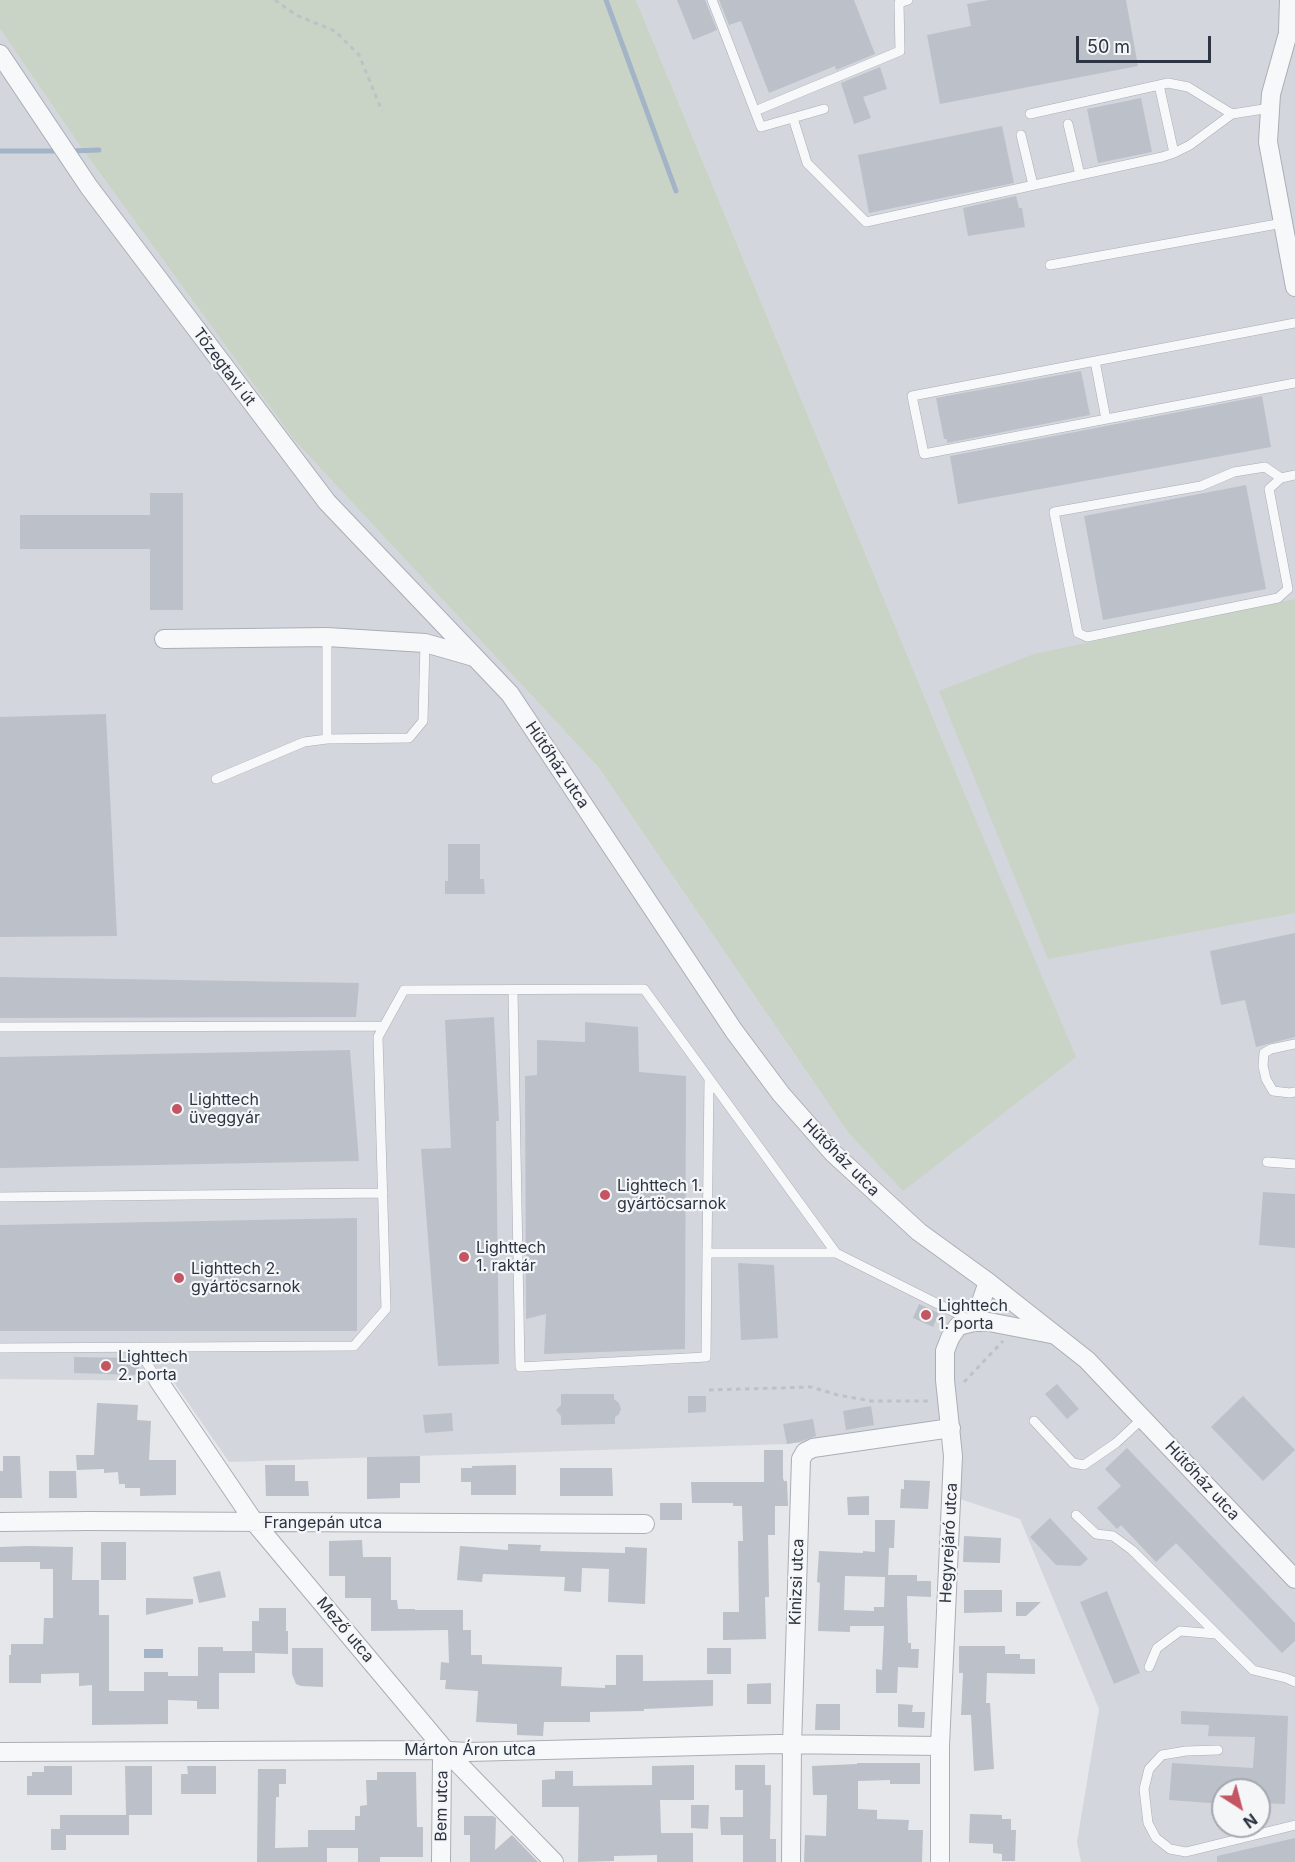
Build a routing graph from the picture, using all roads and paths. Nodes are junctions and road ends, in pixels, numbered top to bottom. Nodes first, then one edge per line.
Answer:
1 (275, 0) edge
2 (712, 0) edge
3 (908, 0) edge
4 (1289, 0) edge
5 (1295, 18) edge
6 (1287, 37) junction
7 (0, 54) edge
8 (1159, 85) junction
9 (1270, 108) junction
10 (824, 109) dead end
11 (382, 111) dead end
12 (755, 111) junction
13 (1030, 114) dead end
14 (1232, 114) junction
15 (793, 118) junction
16 (1068, 124) dead end
17 (1021, 135) dead end
18 (1174, 153) junction
19 (1080, 175) junction
20 (1032, 185) junction
21 (1287, 227) edge
22 (1050, 265) dead end
23 (1295, 288) edge
24 (1295, 323) edge
25 (1095, 361) junction
26 (1295, 383) edge
27 (1106, 419) junction
28 (1295, 475) edge
29 (1281, 478) junction
30 (327, 637) junction
31 (164, 639) dead end
32 (424, 643) junction
33 (476, 658) junction
34 (327, 739) junction
35 (216, 779) dead end
36 (513, 990) junction
37 (384, 1026) junction
38 (0, 1027) edge
39 (1295, 1044) edge
40 (709, 1080) junction
41 (1295, 1092) edge
42 (1267, 1162) dead end
43 (1295, 1164) edge
44 (383, 1193) junction
45 (0, 1197) edge
46 (707, 1253) junction
47 (836, 1253) junction
48 (988, 1282) junction
49 (974, 1322) junction
50 (1017, 1327) junction
51 (1055, 1335) junction
52 (136, 1347) junction
53 (0, 1348) edge
54 (158, 1380) joint
55 (709, 1390) dead end
56 (948, 1399) junction
57 (1143, 1418) junction
58 (1034, 1421) dead end
59 (951, 1428) junction
60 (1076, 1515) dead end
61 (0, 1522) edge
62 (255, 1522) junction
63 (645, 1524) dead end
64 (1295, 1579) edge
65 (1216, 1634) junction
66 (1149, 1667) dead end
67 (1295, 1682) edge
68 (792, 1744) junction
69 (940, 1746) junction
70 (445, 1750) junction
71 (1218, 1750) dead end
72 (0, 1752) edge
73 (1295, 1826) edge
74 (441, 1862) edge
75 (554, 1862) edge
76 (791, 1862) edge
77 (940, 1862) edge

1 - 11 path
2 - 12 lane
3 - 12 lane
4 - 6 street
5 - 6 street
6 - 9 street
7 - 33 street, Tőzegtavi út
8 - 13 lane
8 - 14 lane
8 - 18 lane
9 - 14 lane
9 - 21 street
10 - 15 lane
12 - 15 lane
14 - 18 lane
15 - 20 lane
16 - 19 lane
17 - 20 lane
18 - 19 lane
19 - 20 lane
21 - 22 lane
21 - 23 street
24 - 25 lane
25 - 27 lane
25 - 27 lane
26 - 27 lane
28 - 29 lane
29 - 29 lane
30 - 31 street
30 - 32 street
30 - 34 lane
32 - 33 street
32 - 34 lane
33 - 48 street, Hűtőház utca
34 - 35 lane
36 - 37 lane
36 - 40 lane
36 - 46 lane
37 - 38 lane
37 - 44 lane
39 - 41 lane
40 - 46 lane
40 - 47 lane
42 - 43 lane
44 - 45 lane
44 - 52 lane
46 - 47 lane
47 - 49 lane
48 - 49 street
48 - 51 street, Hűtőház utca
49 - 50 street
49 - 56 street, Hegyrejáró utca
50 - 51 street
50 - 56 path
51 - 57 street, Hűtőház utca
52 - 53 lane
52 - 54 lane
54 - 62 street, Mező utca
55 - 56 path
56 - 59 street, Hegyrejáró utca
57 - 58 lane
57 - 64 street, Hűtőház utca
59 - 68 street, Kinizsi utca
59 - 69 street, Hegyrejáró utca
60 - 65 lane
61 - 62 street, Frangepán utca
62 - 63 street, Frangepán utca
62 - 70 street, Mező utca
65 - 66 lane
65 - 67 lane
68 - 69 street, Márton Áron utca
68 - 70 street, Márton Áron utca
68 - 76 street, Kinizsi utca
69 - 77 street, Hegyrejáró utca
70 - 72 street, Márton Áron utca
70 - 74 street, Bem utca
70 - 75 street, Mező utca
71 - 73 lane

